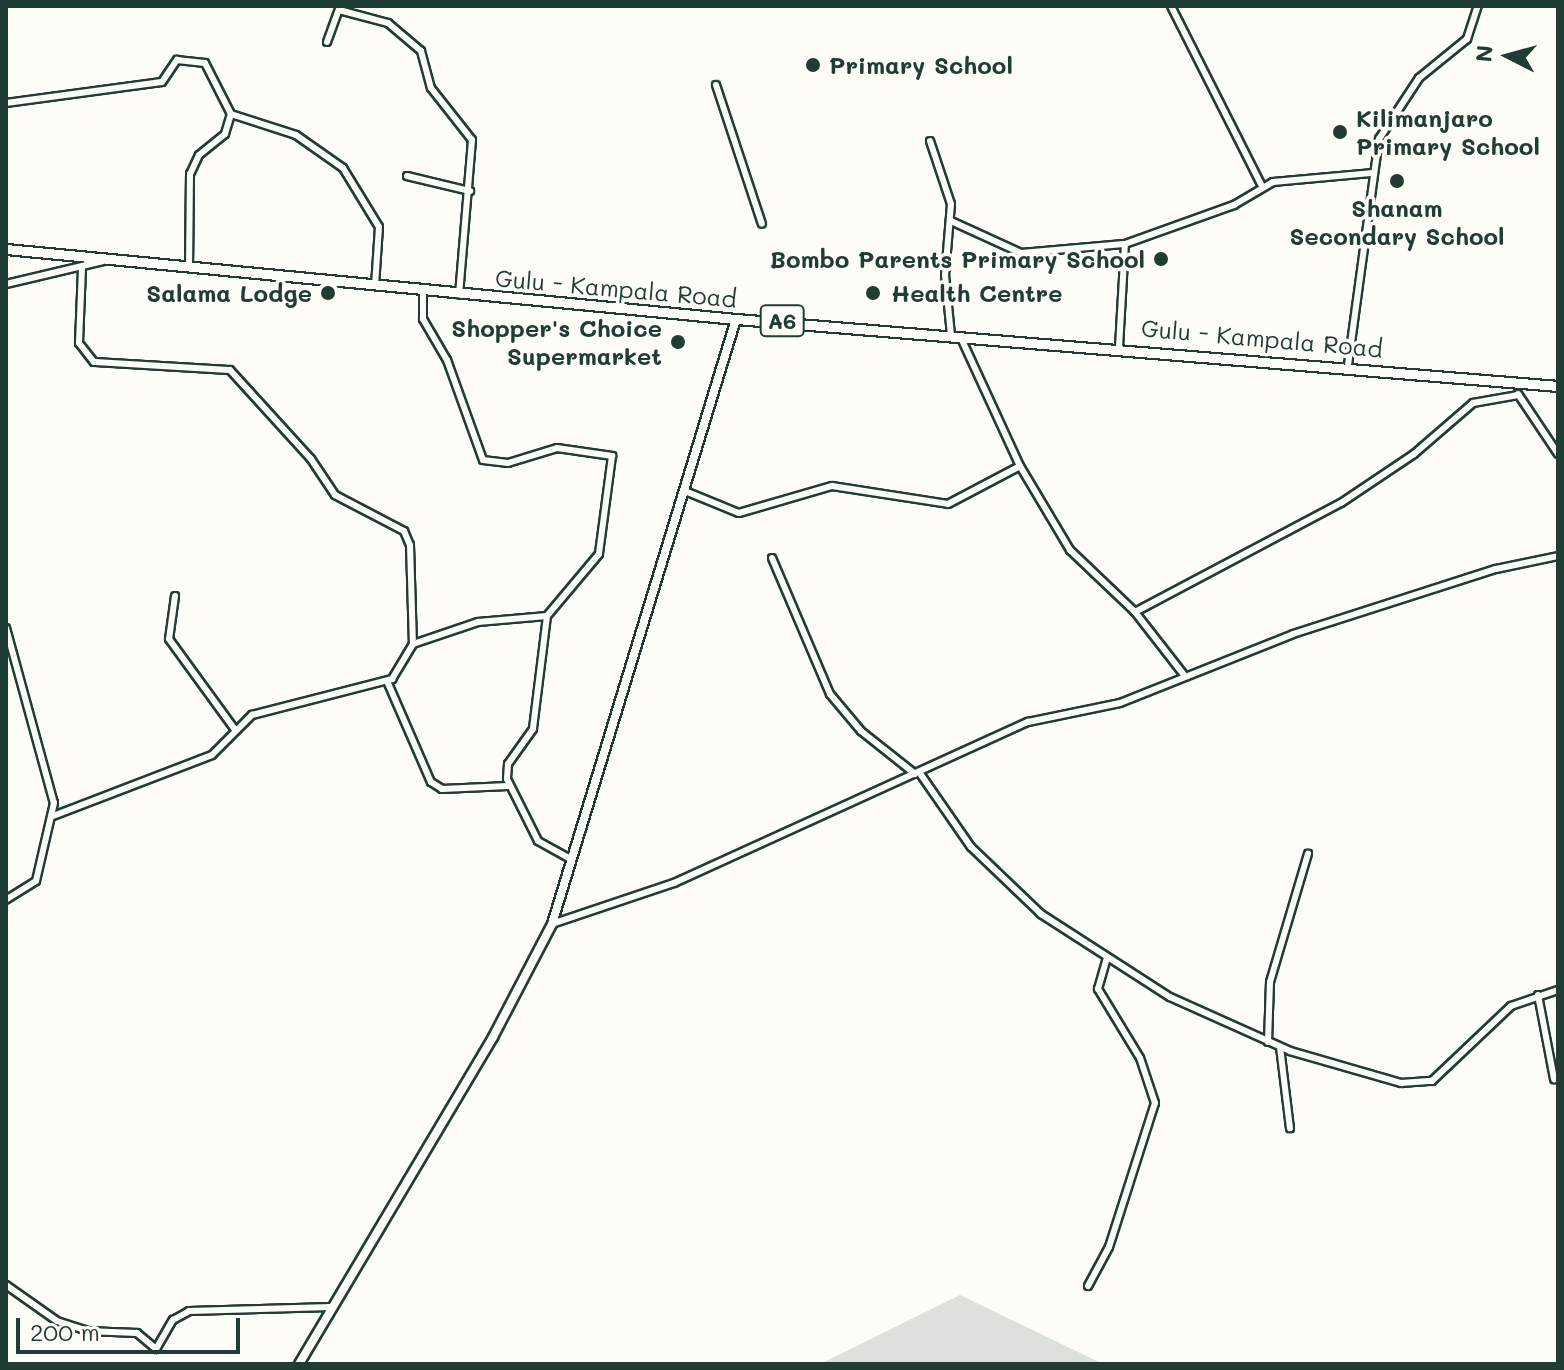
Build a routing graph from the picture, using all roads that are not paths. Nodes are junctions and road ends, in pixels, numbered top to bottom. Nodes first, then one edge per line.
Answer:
1 (1171, 6) edge
2 (1478, 6) edge
3 (339, 8) edge
4 (327, 42) dead end
5 (716, 85) dead end
6 (6, 103) edge
7 (231, 114) junction
8 (930, 141) dead end
9 (1371, 173) junction
10 (407, 176) dead end
11 (1262, 186) junction
12 (470, 191) junction
13 (951, 221) junction
14 (762, 224) dead end
15 (1124, 244) junction
16 (6, 249) edge
17 (109, 258) junction
18 (189, 267) junction
19 (82, 268) junction
20 (6, 284) edge
21 (375, 285) junction
22 (423, 291) junction
23 (459, 294) junction
24 (736, 319) junction
25 (956, 335) junction
26 (1119, 347) junction
27 (1348, 365) junction
28 (1519, 382) junction
29 (1558, 386) edge
30 (1518, 395) junction
31 (1558, 454) edge
32 (1020, 466) junction
33 (685, 491) junction
34 (1558, 556) edge
35 (772, 558) dead end
36 (175, 596) dead end
37 (1135, 612) junction
38 (547, 616) junction
39 (6, 628) edge
40 (413, 644) junction
41 (1184, 675) junction
42 (387, 681) junction
43 (235, 730) junction
44 (917, 773) junction
45 (508, 786) junction
46 (53, 816) junction
47 (1308, 854) dead end
48 (571, 859) junction
49 (6, 900) edge
50 (552, 924) junction
51 (1107, 957) junction
52 (1558, 990) edge
53 (1538, 995) junction
54 (1268, 1042) junction
55 (1280, 1047) junction
56 (1554, 1079) dead end
57 (1290, 1128) dead end
58 (6, 1285) edge
59 (1088, 1286) dead end
60 (331, 1307) junction
61 (299, 1364) edge

1 - 11 street
2 - 9 street
3 - 4 street
3 - 12 street
5 - 14 street
6 - 7 street
7 - 18 street
7 - 21 street
8 - 13 street
9 - 11 street
9 - 27 street
10 - 12 street
11 - 15 street
12 - 23 street
13 - 15 street
13 - 25 street
15 - 26 street
16 - 17 main road, Gulu - Kampala Road / A6
17 - 18 main road, Gulu - Kampala Road / A6
17 - 19 street
18 - 21 main road, Gulu - Kampala Road / A6
19 - 20 street
19 - 40 street
21 - 22 main road, Gulu - Kampala Road / A6
22 - 23 main road, Gulu - Kampala Road / A6
22 - 38 street
23 - 24 main road, Gulu - Kampala Road / A6
24 - 25 main road, Gulu - Kampala Road / A6
24 - 33 street
25 - 26 main road, Gulu - Kampala Road / A6
25 - 32 street
26 - 27 main road, Gulu - Kampala Road / A6
27 - 28 main road, Gulu - Kampala Road / A6
28 - 29 main road, Gulu - Kampala Road / A6
28 - 30 street
30 - 31 street
30 - 37 street
32 - 33 street
32 - 37 street
33 - 48 street
34 - 41 street
35 - 44 street
36 - 43 street
37 - 41 street
38 - 40 street
38 - 45 street
39 - 46 street
40 - 42 street
41 - 44 street
42 - 43 street
42 - 45 street
43 - 46 street
44 - 50 street
44 - 51 street
45 - 48 street
46 - 49 street
47 - 54 street
48 - 50 street
50 - 60 street
51 - 54 street
51 - 59 street
52 - 53 street
53 - 55 street
53 - 56 street
54 - 55 street
55 - 57 street
58 - 60 street
60 - 61 street

